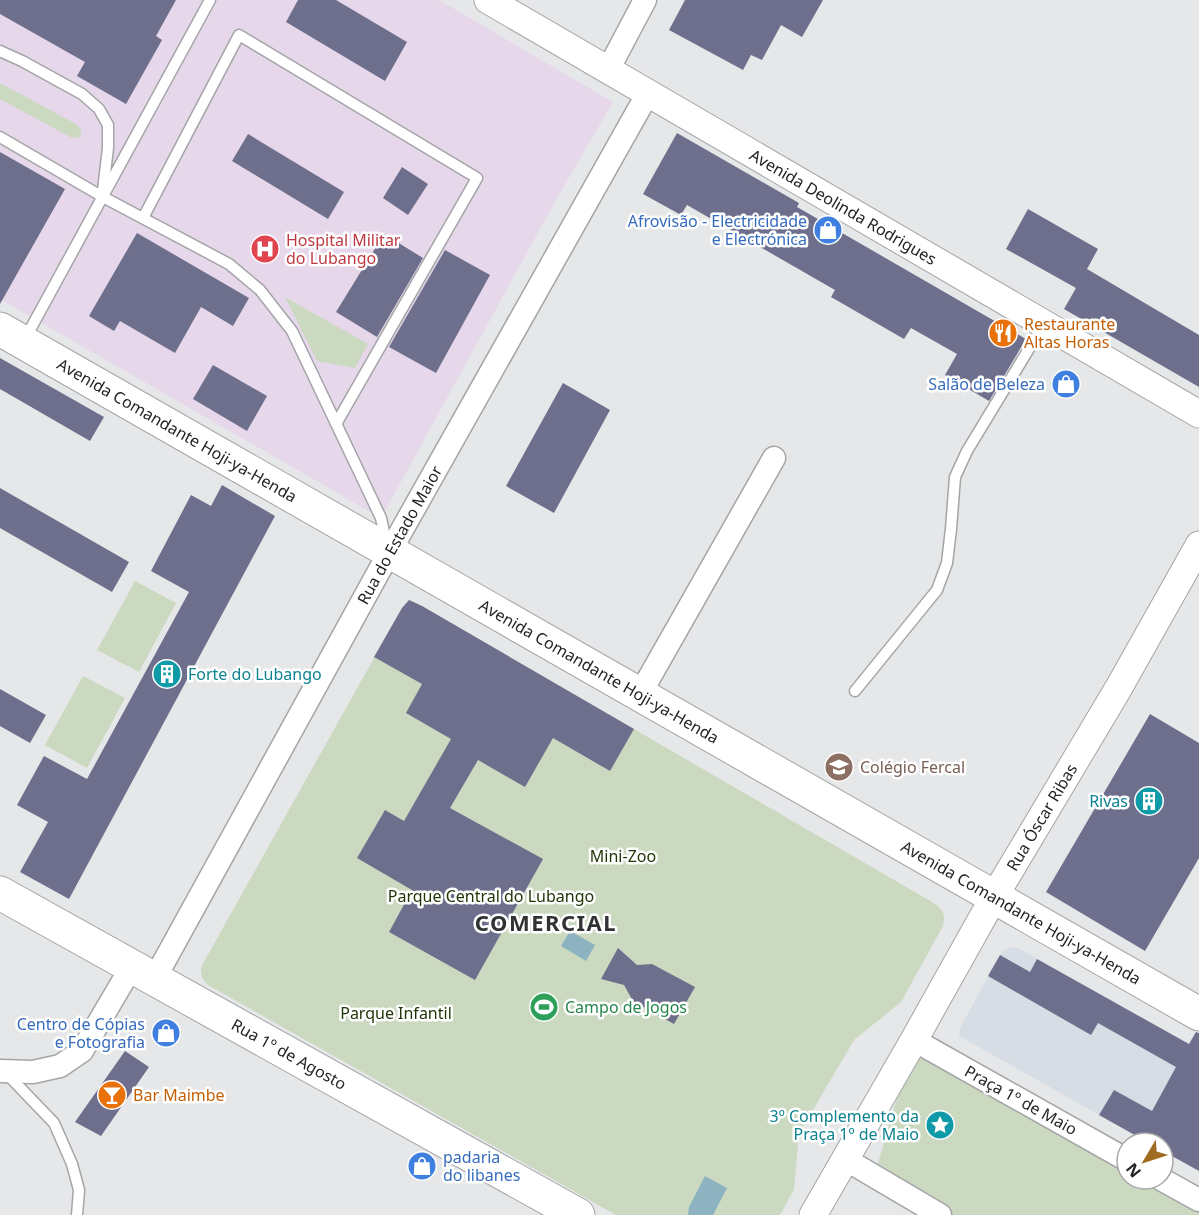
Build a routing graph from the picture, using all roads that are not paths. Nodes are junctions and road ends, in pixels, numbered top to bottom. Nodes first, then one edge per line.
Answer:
1 (210, 0) edge
2 (488, 0) edge
3 (645, 0) edge
4 (0, 51) edge
5 (609, 70) junction
6 (648, 93) junction
7 (0, 137) edge
8 (103, 196) junction
9 (143, 218) junction
10 (1044, 324) junction
11 (11, 336) edge
12 (1199, 414) edge
13 (336, 424) junction
14 (774, 458) dead end
15 (1199, 545) edge
16 (389, 553) junction
17 (855, 691) dead end
18 (640, 694) junction
19 (0, 892) edge
20 (994, 897) junction
21 (143, 972) junction
22 (1199, 1014) edge
23 (914, 1040) junction
24 (2, 1071) edge
25 (1115, 1153) edge
26 (845, 1159) junction
27 (1175, 1187) edge
28 (1199, 1200) edge
29 (77, 1215) edge
30 (579, 1215) edge
31 (813, 1215) edge
32 (940, 1215) edge

1 - 8 lane
2 - 5 street, Avenida Deolinda Rodrigues
3 - 5 street
4 - 8 lane
5 - 6 street, Avenida Deolinda Rodrigues
6 - 10 street, Avenida Deolinda Rodrigues
6 - 16 street, Rua do Estado Maior
7 - 8 lane
8 - 9 lane
8 - 11 lane
9 - 13 lane
9 - 13 lane
10 - 12 street, Avenida Deolinda Rodrigues
10 - 17 lane
11 - 16 main road, Avenida Comandante Hoji-ya-Henda
13 - 16 lane
14 - 18 street
15 - 20 street, Rua Óscar Ribas
16 - 18 main road, Avenida Comandante Hoji-ya-Henda
16 - 21 street, Rua do Estado Maior
18 - 20 main road, Avenida Comandante Hoji-ya-Henda
19 - 21 main road, Rua 1º de Agosto
20 - 22 main road, Avenida Comandante Hoji-ya-Henda
20 - 23 street, Rua Óscar Ribas
21 - 24 street, Rua do Estado Maior
21 - 30 main road, Rua 1º de Agosto
23 - 25 street, Praça 1º de Maio
23 - 26 street, Rua Óscar Ribas
24 - 29 lane
26 - 31 street, Rua Óscar Ribas
26 - 32 street
27 - 28 street

